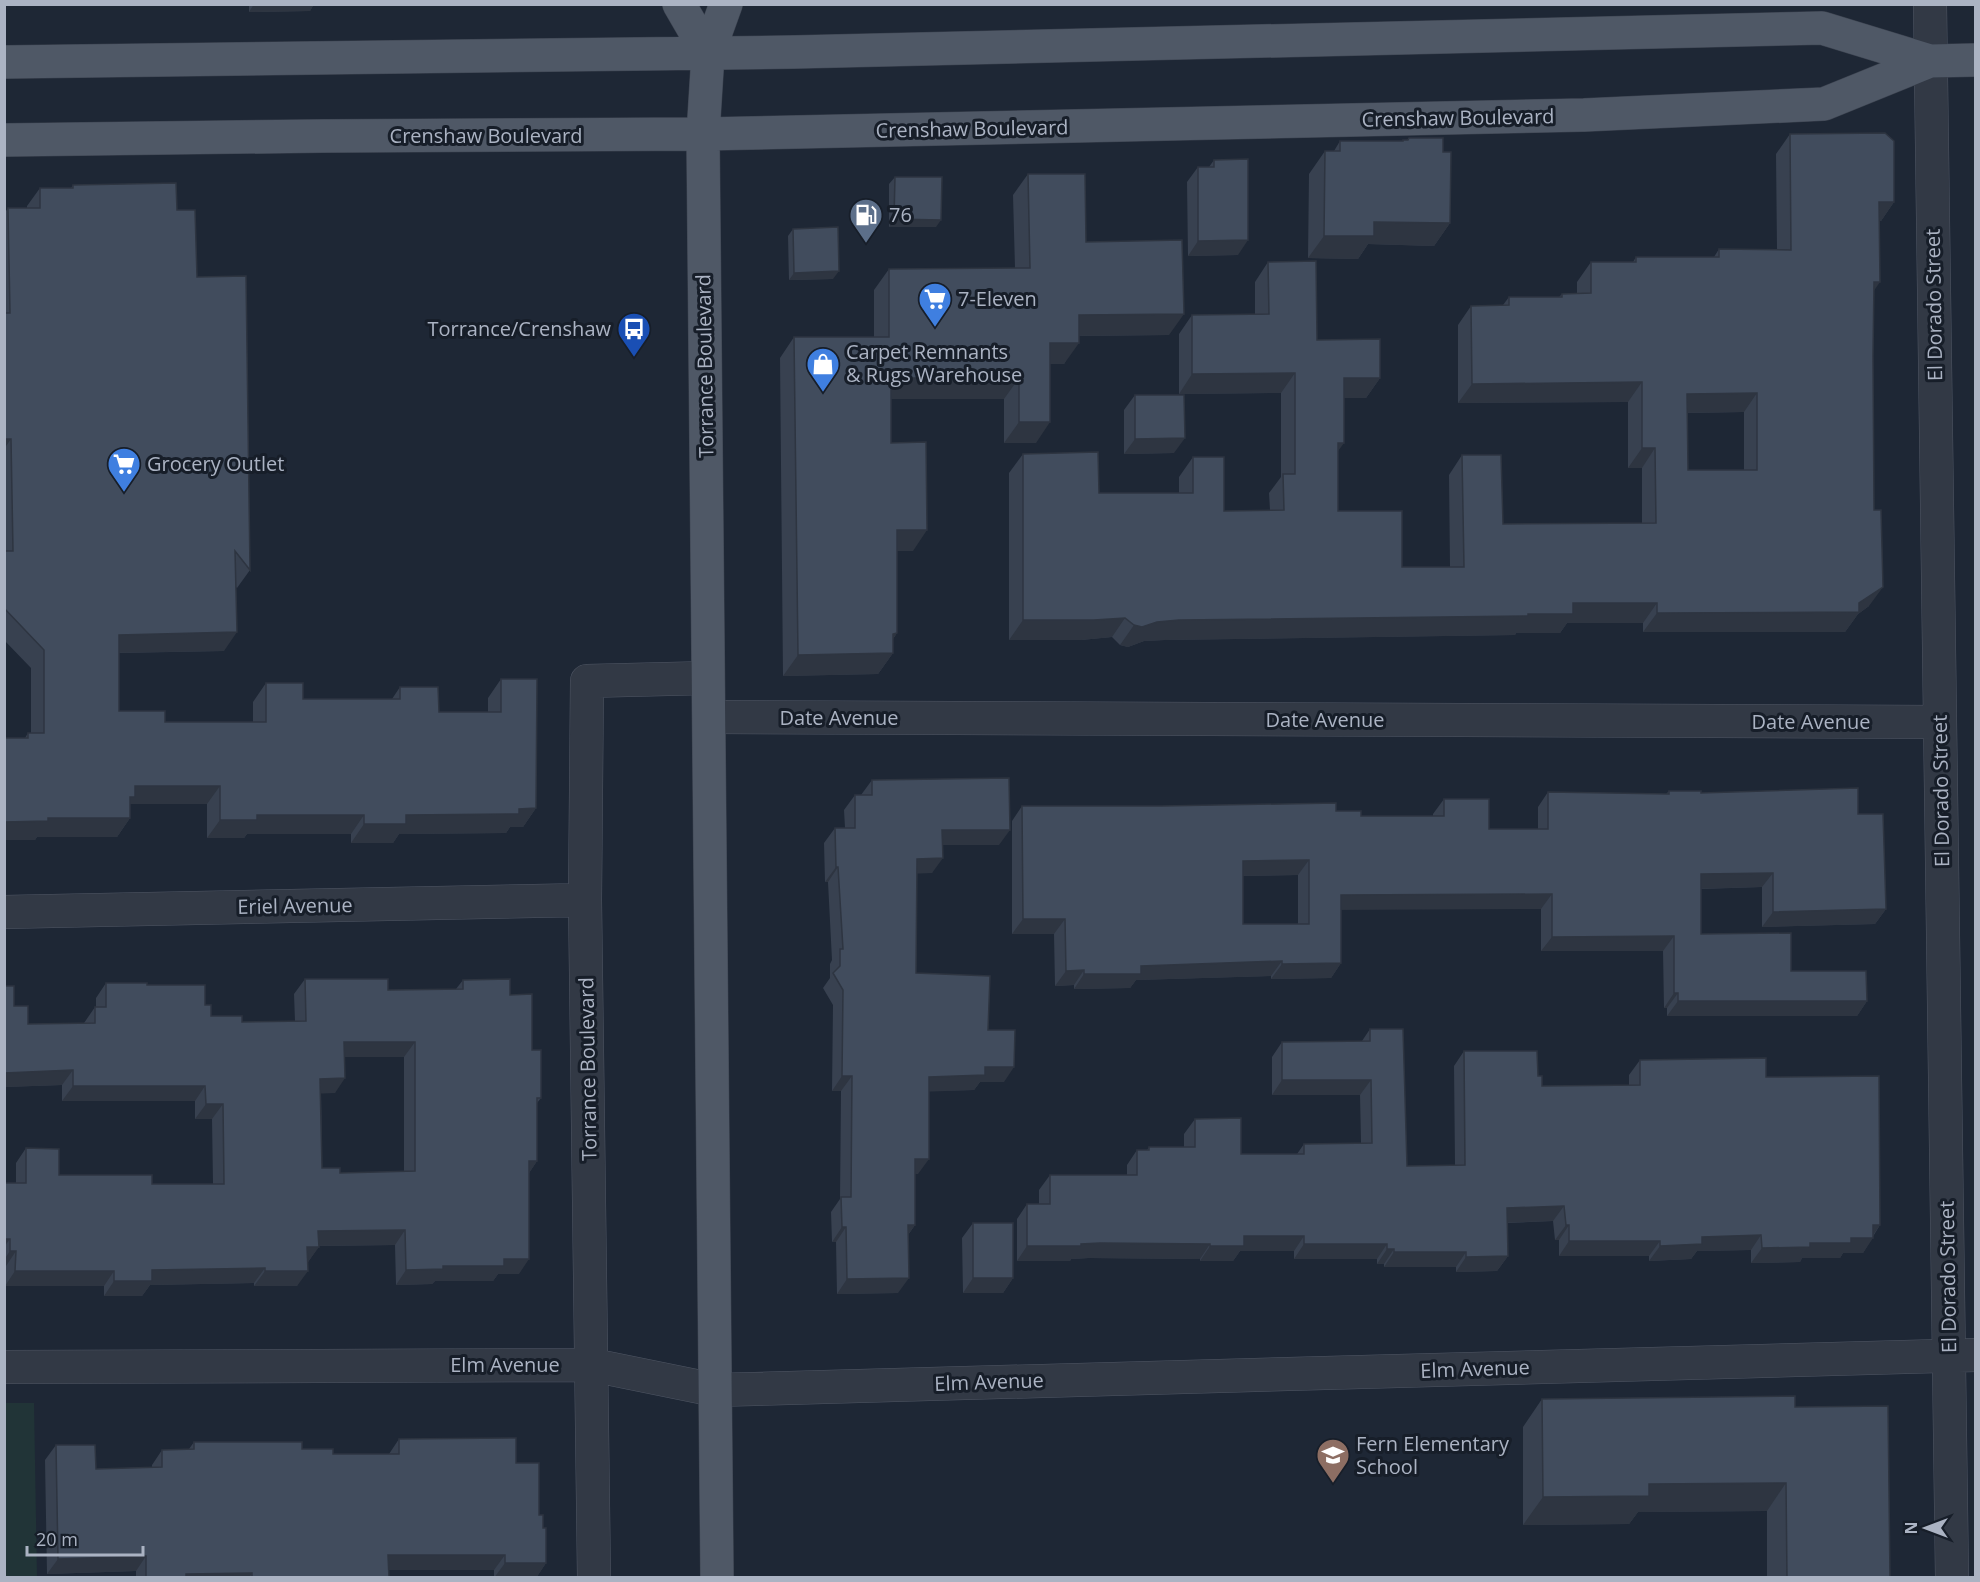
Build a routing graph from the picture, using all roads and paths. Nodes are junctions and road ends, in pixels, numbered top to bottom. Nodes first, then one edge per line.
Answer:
1 (679, 4) edge
2 (726, 4) edge
3 (1930, 4) edge
4 (708, 54) junction
5 (1976, 60) edge
6 (1930, 61) junction
7 (4, 62) edge
8 (703, 135) junction
9 (4, 140) edge
10 (708, 678) junction
11 (709, 717) junction
12 (1940, 722) junction
13 (585, 900) junction
14 (4, 912) edge
15 (1962, 1356) edge
16 (592, 1365) junction
17 (4, 1367) edge
18 (715, 1390) junction
19 (594, 1578) edge
20 (717, 1578) edge
21 (1952, 1578) edge

1 - 4 main road
2 - 4 main road, Torrance Boulevard
3 - 6 street, El Dorado Street
4 - 6 main road, Crenshaw Boulevard
4 - 7 main road, Crenshaw Boulevard
4 - 8 main road, Torrance Boulevard
5 - 6 main road, Crenshaw Boulevard
6 - 8 main road, Crenshaw Boulevard
6 - 12 street, El Dorado Street
8 - 9 main road, Crenshaw Boulevard
8 - 10 main road, Torrance Boulevard
10 - 11 main road, Torrance Boulevard
10 - 13 street, Torrance Boulevard
11 - 12 street, Date Avenue
11 - 18 main road, Torrance Boulevard
12 - 15 street, El Dorado Street
13 - 14 street, Eriel Avenue
13 - 16 street, Torrance Boulevard
15 - 18 street, Elm Avenue
15 - 21 street, El Dorado Street
16 - 17 street, Elm Avenue
16 - 18 street, Elm Avenue
16 - 19 street, Torrance Boulevard
18 - 20 main road, Torrance Boulevard

